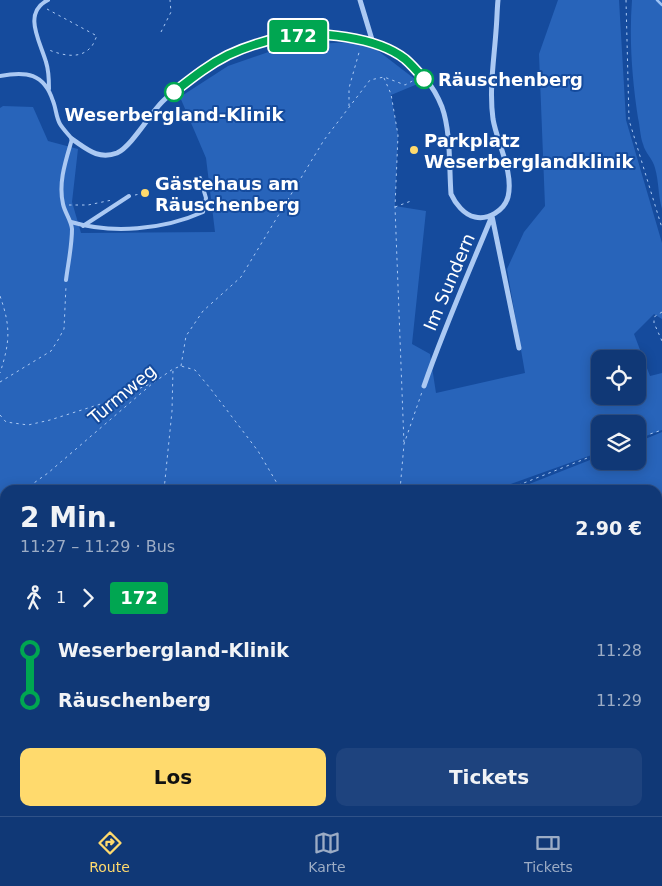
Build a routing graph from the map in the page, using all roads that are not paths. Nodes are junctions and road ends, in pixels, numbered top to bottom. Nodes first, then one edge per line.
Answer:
1 (48, 0) edge
2 (360, 0) edge
3 (498, 0) edge
4 (373, 42) junction
5 (0, 76) edge
6 (49, 92) junction
7 (72, 139) junction
8 (200, 178) dead end
9 (129, 196) road end
10 (492, 216) junction
11 (71, 222) junction
12 (83, 226) junction
13 (66, 280) road end
14 (519, 348) dead end
15 (424, 386) road end

1 - 6 lane
2 - 4 street
3 - 10 street
4 - 7 street
4 - 10 street
5 - 6 lane
6 - 7 lane
7 - 11 lane
8 - 12 lane
9 - 12 lane
10 - 14 street, Im Sundern
10 - 15 street, Im Sundern
11 - 12 lane
11 - 13 lane

